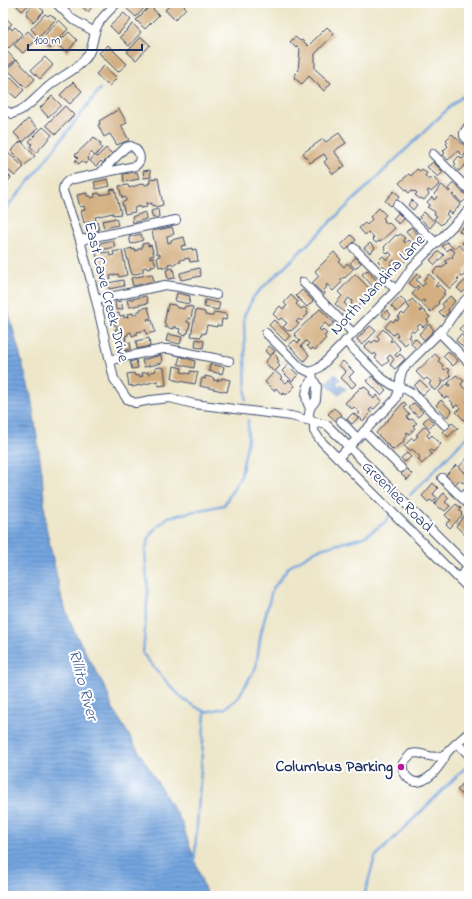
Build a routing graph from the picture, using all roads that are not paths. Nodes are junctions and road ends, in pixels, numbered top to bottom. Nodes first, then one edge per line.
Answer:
1 (56, 3) edge
2 (117, 3) edge
3 (95, 32) junction
4 (3, 109) edge
5 (469, 125) edge
6 (469, 142) edge
7 (433, 154) dead end
8 (102, 172) junction
9 (469, 190) edge
10 (398, 205) dead end
11 (469, 210) edge
12 (176, 220) dead end
13 (80, 240) junction
14 (436, 243) junction
15 (354, 248) dead end
16 (303, 282) dead end
17 (396, 290) junction
18 (216, 295) dead end
19 (469, 296) edge
20 (96, 300) junction
21 (266, 333) dead end
22 (353, 333) junction
23 (440, 333) junction
24 (346, 341) junction
25 (110, 360) junction
26 (229, 361) dead end
27 (469, 363) edge
28 (313, 375) junction
29 (399, 387) junction
30 (131, 402) joint
31 (311, 420) junction
32 (341, 421) dead end
33 (445, 425) dead end
34 (364, 431) junction
35 (357, 438) junction
36 (349, 446) junction
37 (338, 458) junction
38 (401, 468) dead end
39 (442, 478) dead end
40 (469, 491) edge
41 (462, 498) junction
42 (469, 505) edge
43 (469, 567) edge
44 (458, 578) junction
45 (469, 589) edge
46 (469, 732) edge
47 (457, 743) junction
48 (446, 754) junction
49 (469, 755) edge

1 - 3 street
2 - 3 street
3 - 4 street
5 - 6 street
7 - 9 street
8 - 8 street
8 - 13 street, East Cave Creek Drive
10 - 14 street
11 - 14 street, North Nandina Lane
12 - 13 street
13 - 20 street, East Cave Creek Drive
14 - 17 street, North Nandina Lane
15 - 17 street
16 - 22 street
17 - 22 street, North Nandina Lane
18 - 20 street
19 - 23 street
20 - 25 street, East Cave Creek Drive
21 - 28 street
22 - 24 street, North Nandina Lane
23 - 27 street
23 - 29 street
24 - 28 street, North Nandina Lane
24 - 29 street
25 - 26 street
25 - 30 street, East Cave Creek Drive
28 - 31 street
29 - 33 street
29 - 34 street
30 - 31 street, Greenlee Road
31 - 36 street, Greenlee Road
31 - 37 street, Greenlee Road
32 - 35 street
34 - 35 street
34 - 38 street
35 - 36 street
36 - 37 street
36 - 43 street, Greenlee Road
37 - 44 street, Greenlee Road
39 - 41 street
40 - 41 street
41 - 42 street
43 - 44 street
44 - 45 street, Greenlee Road
46 - 47 street
47 - 48 street
47 - 49 street
48 - 48 street

